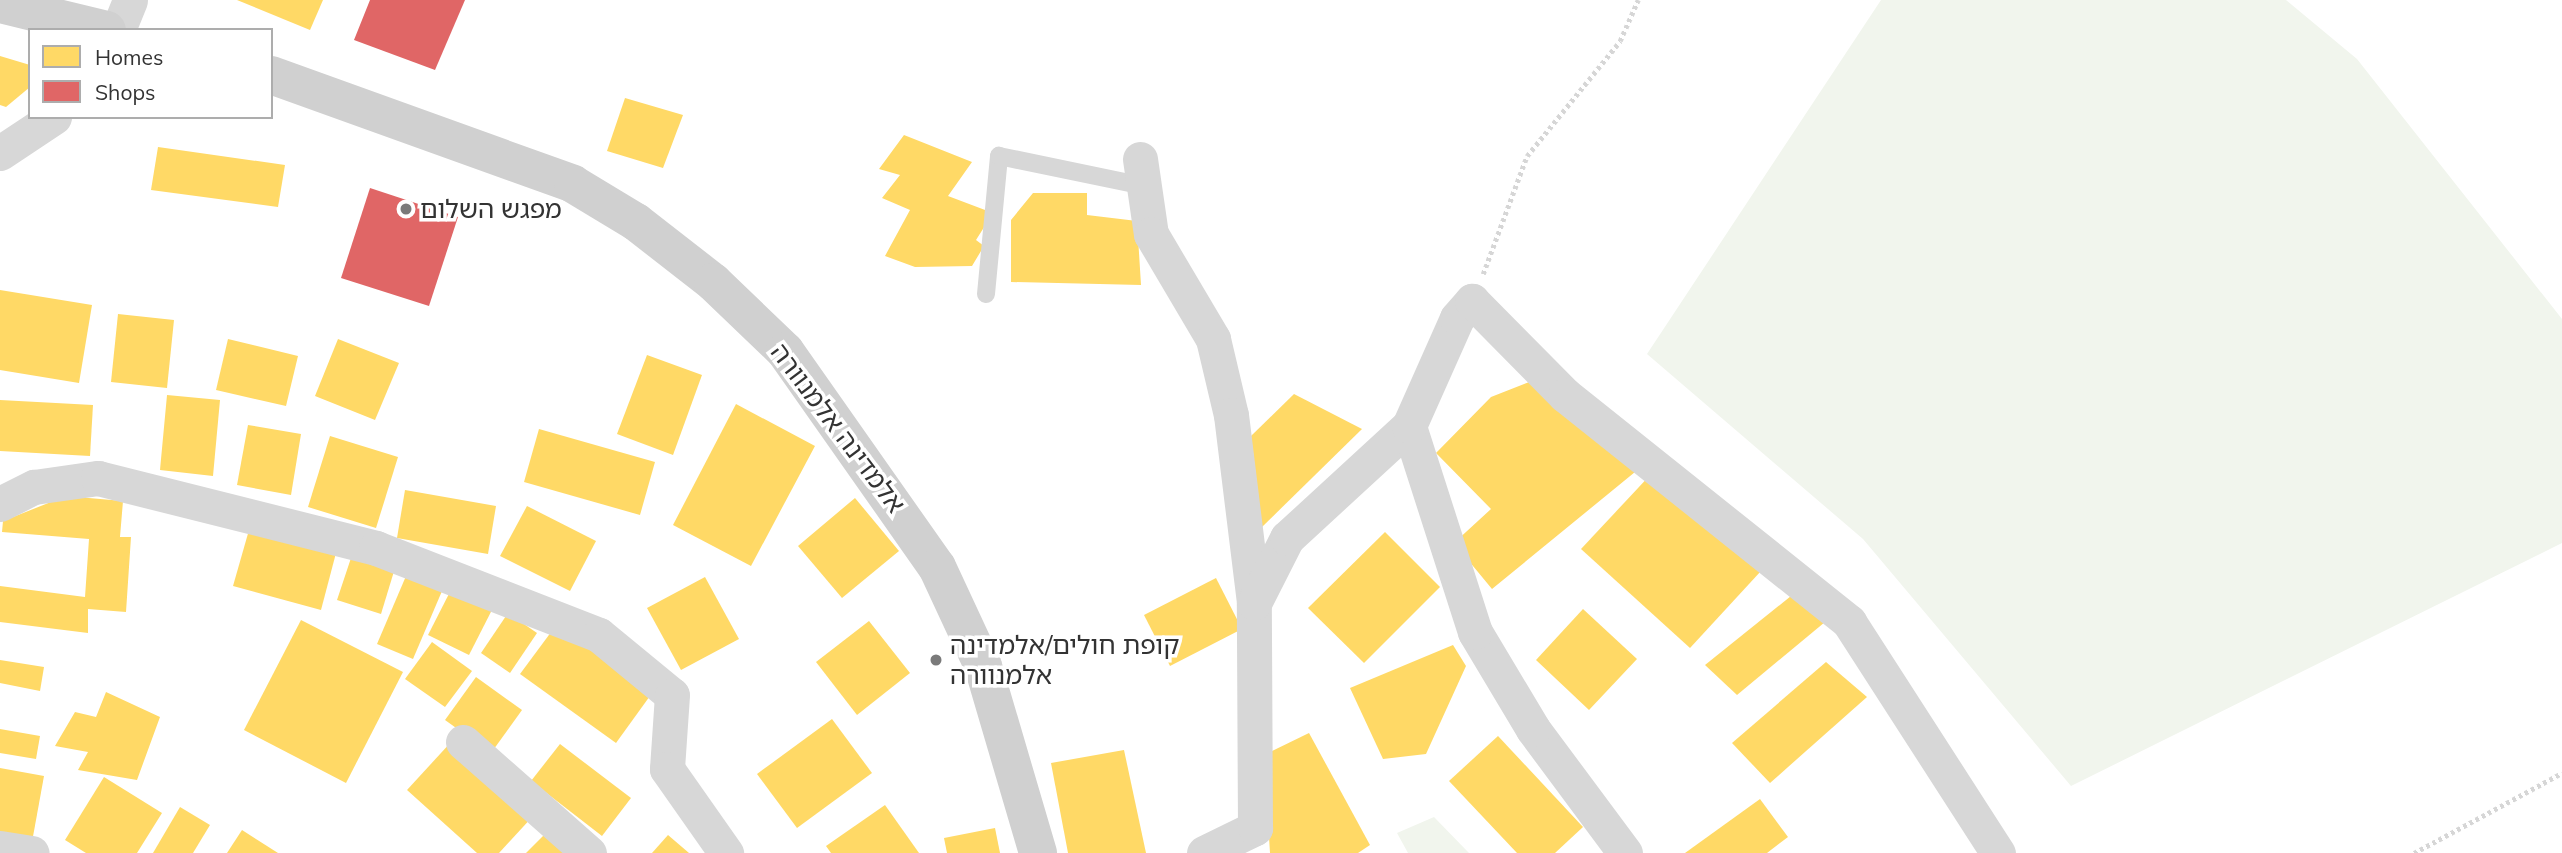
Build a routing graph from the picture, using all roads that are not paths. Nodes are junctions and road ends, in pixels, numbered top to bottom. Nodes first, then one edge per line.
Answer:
1 (130, 0) edge
2 (0, 4) edge
3 (99, 28) edge
4 (119, 28) edge
5 (273, 76) edge
6 (51, 119) edge
7 (0, 153) edge
8 (1142, 172) joint
9 (986, 294) dead end
10 (1409, 426) junction
11 (0, 503) edge
12 (1254, 603) junction
13 (463, 742) dead end
14 (1255, 841) edge
15 (0, 848) edge
16 (32, 853) edge
17 (589, 853) edge
18 (726, 853) edge
19 (1038, 853) edge
20 (1204, 853) edge
21 (1625, 853) edge
22 (1998, 853) edge

1 - 4 street
2 - 3 street
5 - 19 street, אלמדינה אלמנוורה
6 - 7 street
8 - 9 lane
8 - 12 street
10 - 12 street
10 - 21 street
10 - 22 street
11 - 18 street
12 - 14 street
13 - 17 street
14 - 20 street
15 - 16 street

